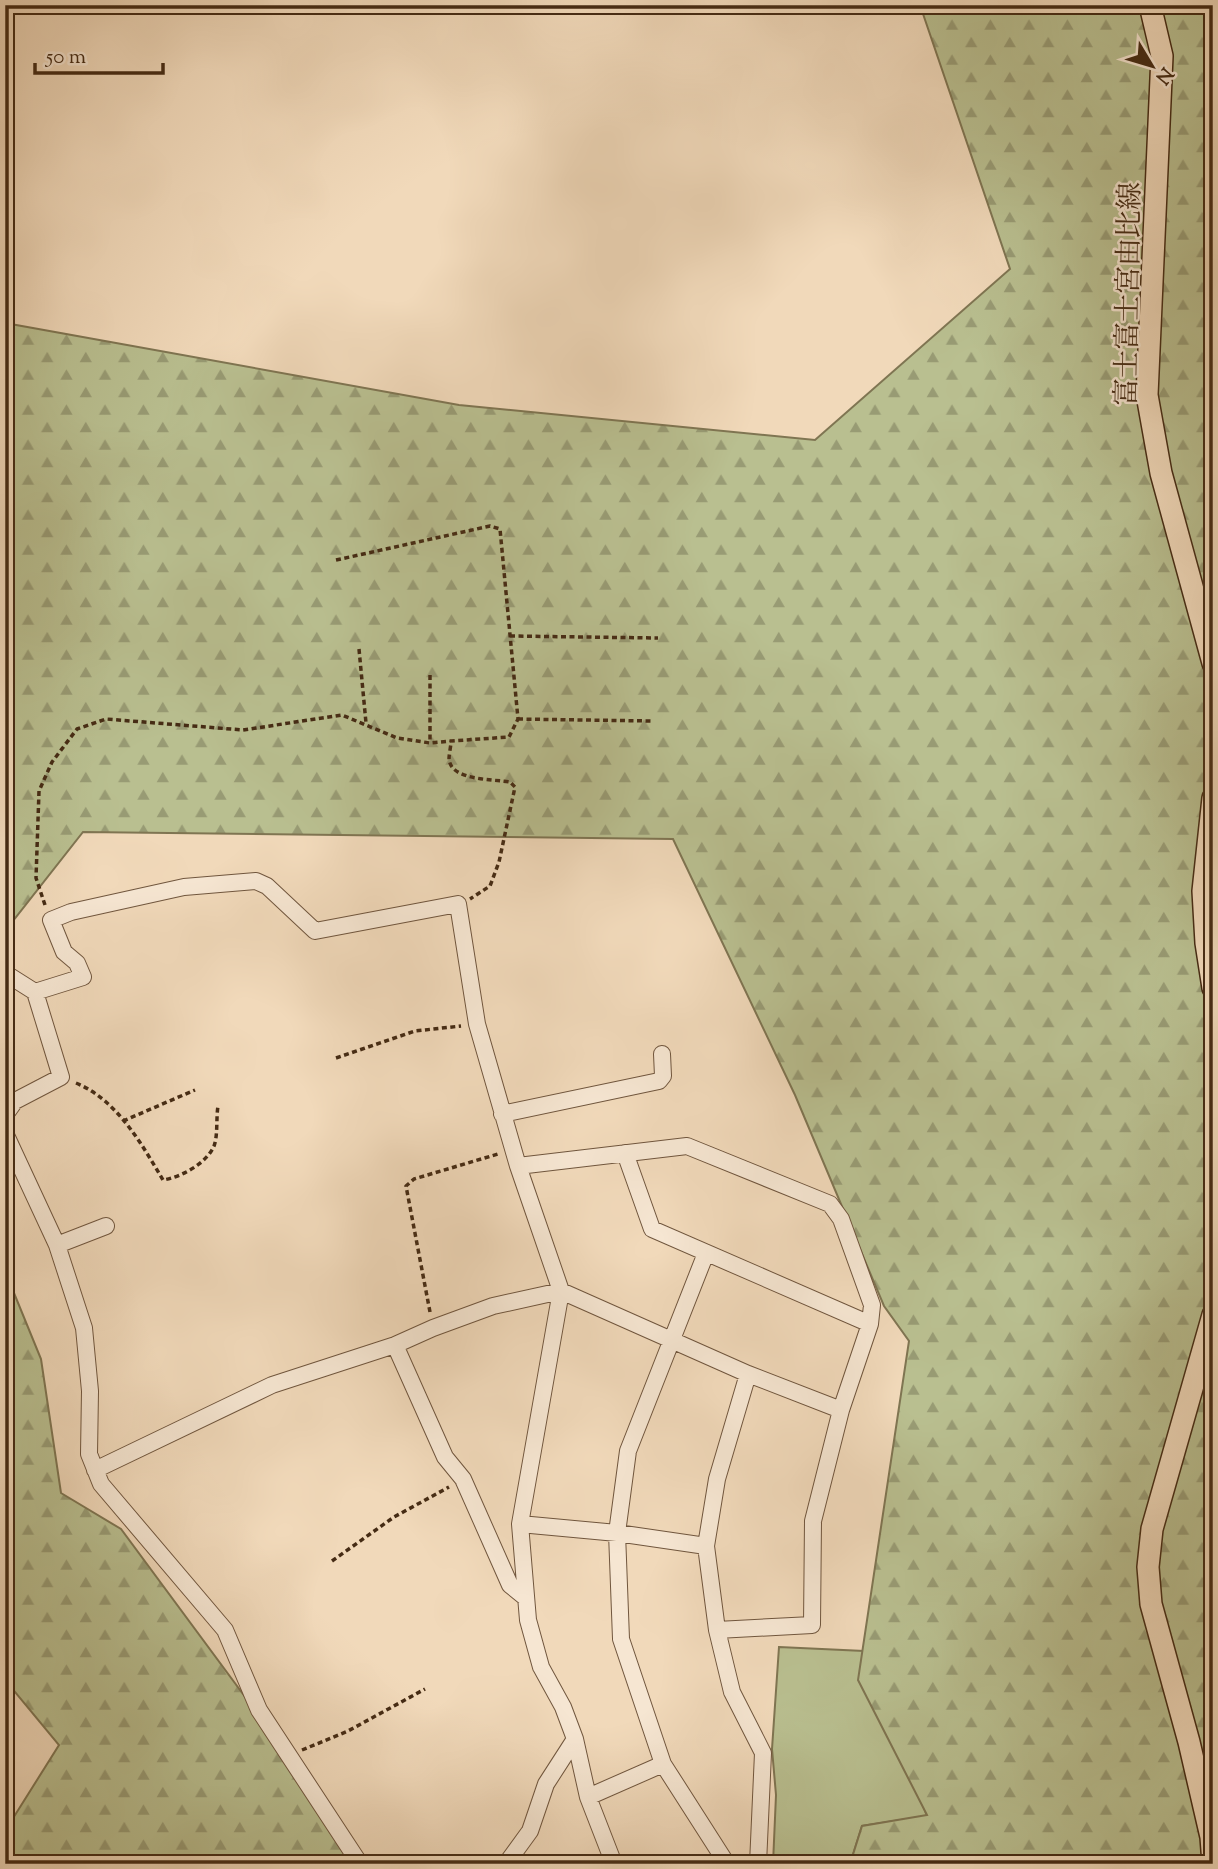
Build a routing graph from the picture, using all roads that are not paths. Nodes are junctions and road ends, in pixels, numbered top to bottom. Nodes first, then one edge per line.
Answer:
1 (1150, 5) edge
2 (1213, 663) edge
3 (1213, 798) edge
4 (5, 973) edge
5 (1213, 988) edge
6 (35, 992) junction
7 (662, 1054) dead end
8 (502, 1114) junction
9 (5, 1115) edge
10 (5, 1133) edge
11 (625, 1153) junction
12 (516, 1158) junction
13 (106, 1226) dead end
14 (57, 1245) junction
15 (706, 1253) junction
16 (561, 1291) junction
17 (1213, 1315) edge
18 (870, 1324) junction
19 (672, 1340) junction
20 (395, 1345) junction
21 (748, 1374) junction
22 (841, 1410) junction
23 (95, 1470) junction
24 (520, 1524) junction
25 (617, 1533) junction
26 (706, 1546) junction
27 (526, 1598) junction
28 (718, 1630) junction
29 (575, 1739) junction
30 (663, 1764) junction
31 (588, 1797) junction
32 (360, 1864) edge
33 (506, 1864) edge
34 (614, 1864) edge
35 (727, 1864) edge
36 (758, 1864) edge
37 (1213, 1864) edge

1 - 2 main road, 富士富士宮由比線
3 - 5 main road
4 - 6 street
6 - 8 street
6 - 9 street
7 - 8 street
8 - 12 street
10 - 14 street
11 - 12 street
11 - 15 street
11 - 18 street
12 - 16 street
13 - 14 street
14 - 23 street
15 - 18 street
15 - 19 street
16 - 19 street
16 - 20 street
16 - 24 street
17 - 37 main road
18 - 22 street
19 - 21 street
19 - 25 street
20 - 23 street
20 - 27 street
21 - 22 street
21 - 26 street
22 - 28 street
23 - 32 street
24 - 25 street
24 - 27 street
25 - 26 street
25 - 30 street
26 - 28 street
27 - 29 street
28 - 36 street
29 - 31 street
29 - 33 street
30 - 31 street
30 - 35 street
31 - 34 street

